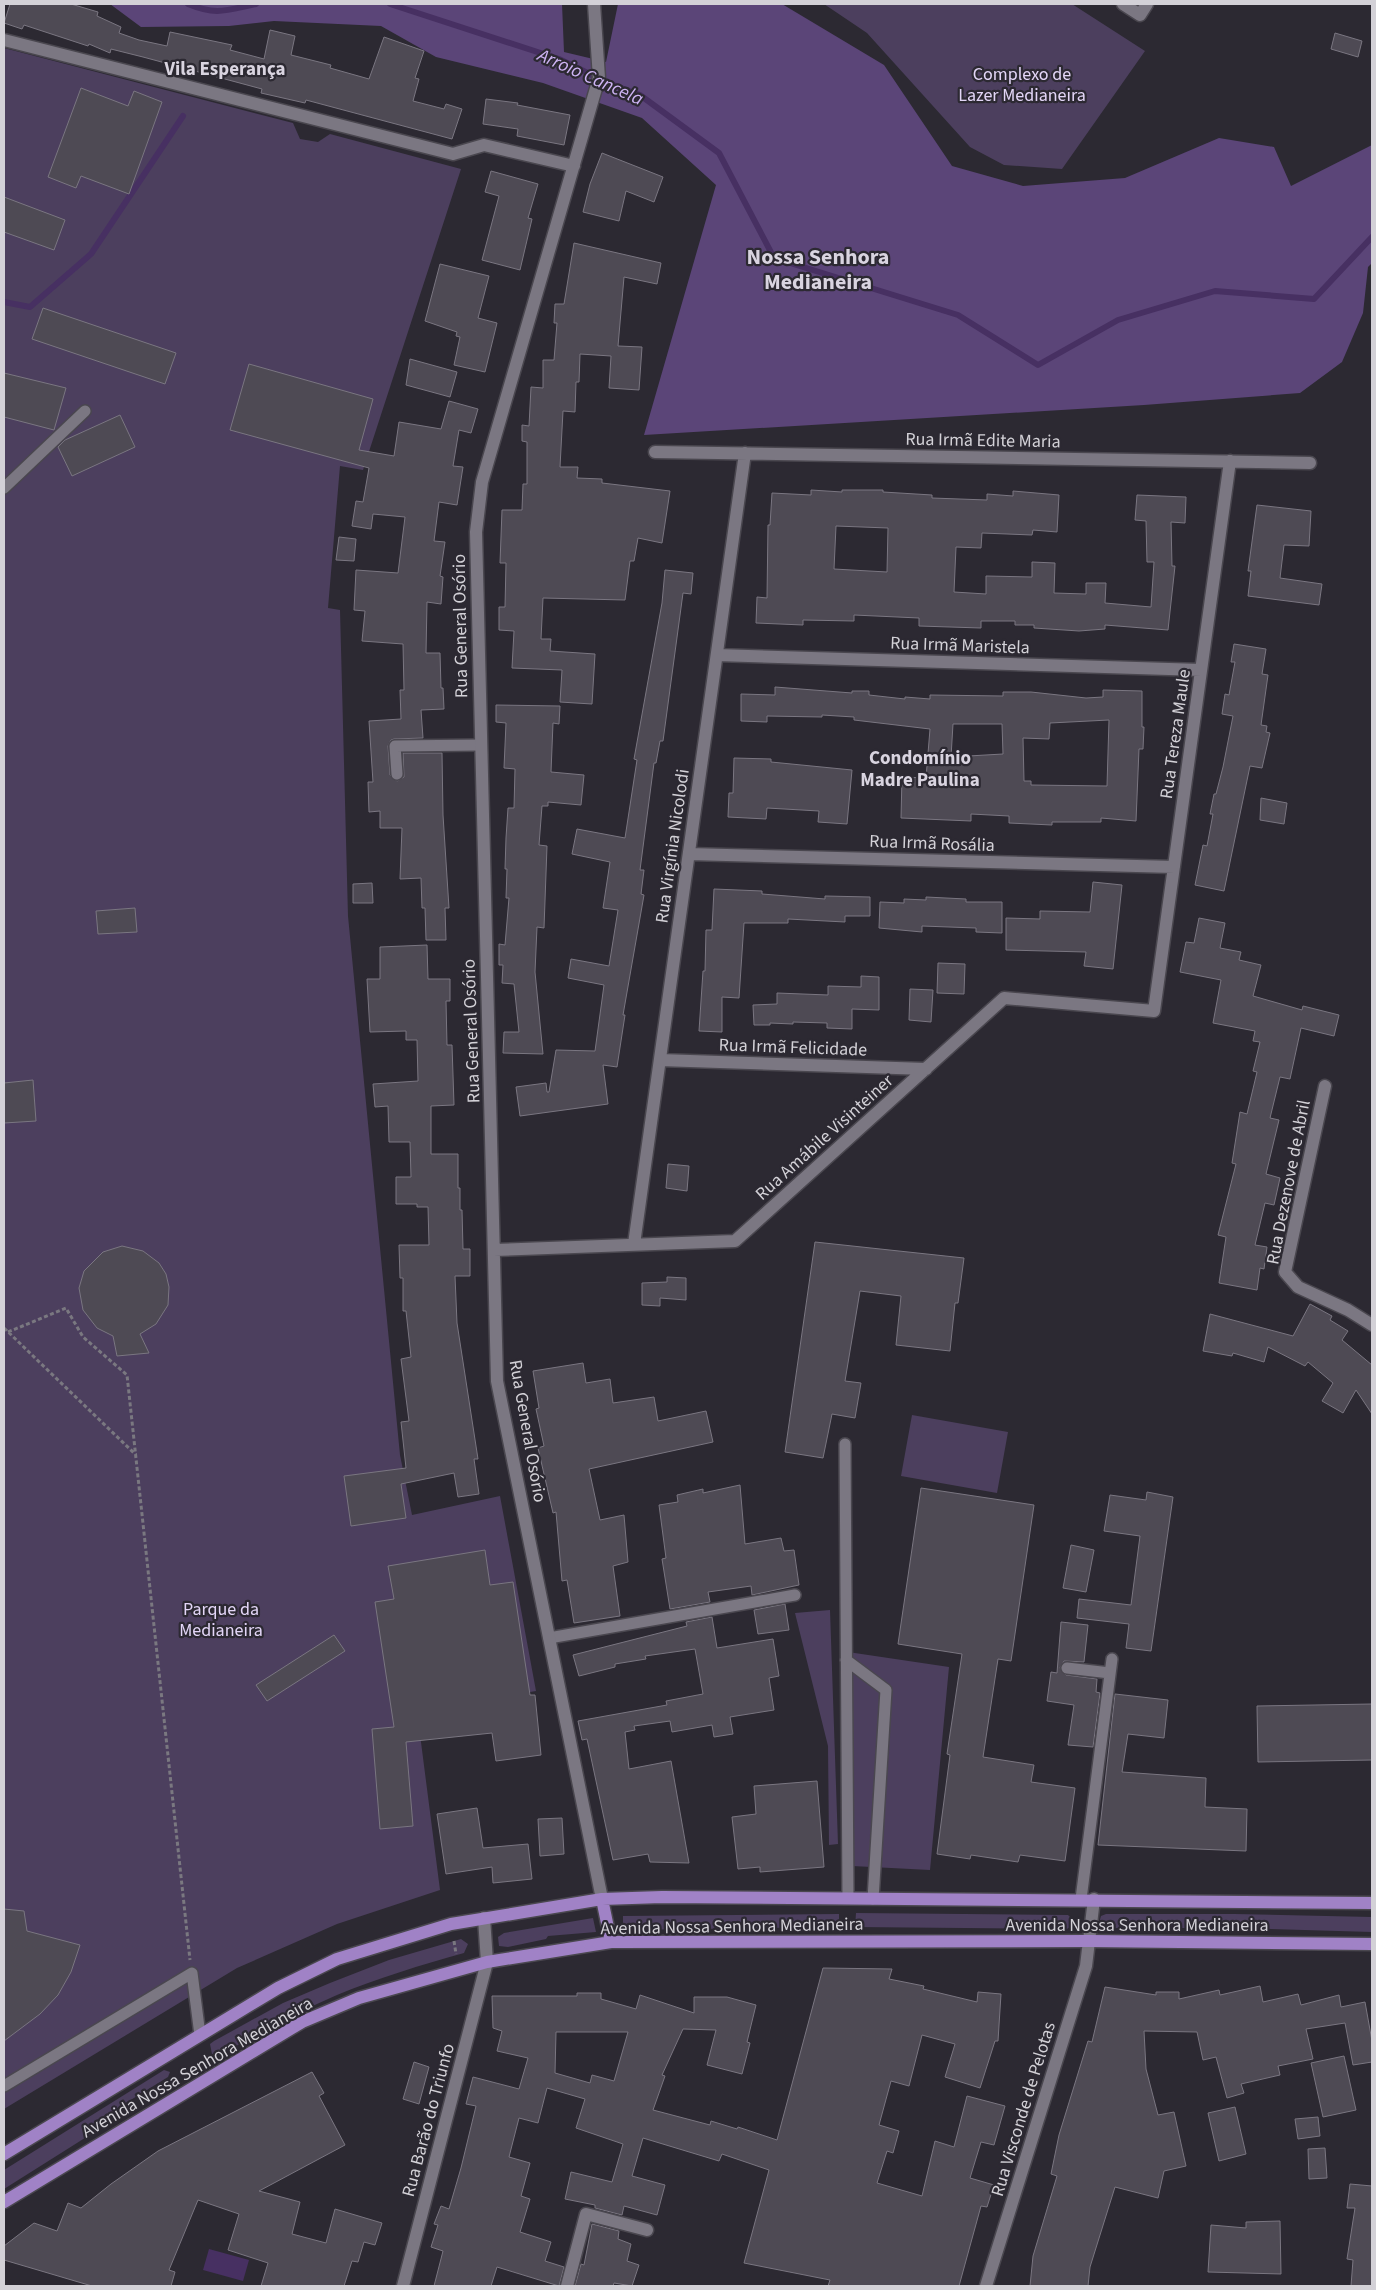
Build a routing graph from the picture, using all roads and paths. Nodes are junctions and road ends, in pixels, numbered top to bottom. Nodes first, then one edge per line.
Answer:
1 (594, 4) edge
2 (1123, 4) edge
3 (1147, 4) edge
4 (4, 40) edge
5 (574, 166) junction
6 (85, 411) dead end
7 (655, 452) dead end
8 (745, 453) junction
9 (1230, 462) junction
10 (1310, 463) dead end
11 (4, 488) edge
12 (717, 655) junction
13 (1201, 670) junction
14 (481, 745) junction
15 (397, 774) dead end
16 (689, 854) junction
17 (1174, 867) junction
18 (1154, 1011) joint
19 (660, 1060) junction
20 (926, 1069) junction
21 (1325, 1086) dead end
22 (634, 1244) junction
23 (494, 1250) junction
24 (1372, 1325) edge
25 (4, 1328) edge
26 (8, 1332) junction
27 (845, 1444) dead end
28 (136, 1455) junction
29 (795, 1595) dead end
30 (550, 1638) junction
31 (1112, 1659) dead end
32 (846, 1660) junction
33 (1067, 1668) dead end
34 (1110, 1673) junction
35 (848, 1898) junction
36 (873, 1898) junction
37 (602, 1899) junction
38 (1087, 1899) junction
39 (1372, 1903) edge
40 (484, 1918) junction
41 (451, 1924) junction
42 (1089, 1941) junction
43 (611, 1942) junction
44 (1372, 1944) edge
45 (487, 1962) junction
46 (459, 1970) junction
47 (192, 1973) junction
48 (200, 2035) junction
49 (4, 2086) edge
50 (4, 2154) edge
51 (4, 2202) edge
52 (647, 2230) dead end
53 (403, 2286) edge
54 (567, 2286) edge
55 (986, 2286) edge

1 - 5 street, Rua General Osório
2 - 3 street
4 - 5 street
5 - 14 street, Rua General Osório
6 - 11 lane
7 - 8 street, Rua Irmã Edite Maria
8 - 9 street, Rua Irmã Edite Maria
8 - 12 street, Rua Virgínia Nicolodi
9 - 10 street, Rua Irmã Edite Maria
9 - 13 street, Rua Tereza Maule
12 - 13 street, Rua Irmã Maristela
12 - 16 street, Rua Virgínia Nicolodi
13 - 17 street, Rua Tereza Maule
14 - 15 lane
14 - 23 street, Rua General Osório
16 - 17 street, Rua Irmã Rosália
16 - 19 street, Rua Virgínia Nicolodi
17 - 18 street, Rua Tereza Maule
18 - 20 street, Rua Amábile Visinteiner
19 - 20 street, Rua Irmã Felicidade
19 - 22 street, Rua Virgínia Nicolodi
20 - 22 street, Rua Amábile Visinteiner
21 - 24 street, Rua Dezenove de Abril
22 - 23 street, Rua Amábile Visinteiner
23 - 30 street, Rua General Osório
25 - 26 path
26 - 28 path
26 - 28 path
27 - 32 lane
28 - 47 path
29 - 30 lane
30 - 37 street, Rua General Osório
31 - 34 lane
32 - 35 lane
32 - 36 lane
33 - 34 lane
34 - 38 lane
35 - 36 main road, Avenida Nossa Senhora Medianeira
35 - 37 main road, Avenida Nossa Senhora Medianeira
36 - 38 main road, Avenida Nossa Senhora Medianeira
37 - 40 main road, Avenida Nossa Senhora Medianeira
37 - 43 main road
38 - 39 main road, Avenida Nossa Senhora Medianeira
38 - 42 street, Rua Visconde de Pelotas
40 - 41 main road, Avenida Nossa Senhora Medianeira
40 - 45 street, Rua Barão do Triunfo
41 - 46 path
41 - 48 main road, Avenida Nossa Senhora Medianeira
42 - 43 main road, Avenida Nossa Senhora Medianeira
42 - 44 main road, Avenida Nossa Senhora Medianeira
42 - 55 street, Rua Visconde de Pelotas
43 - 45 main road, Avenida Nossa Senhora Medianeira
45 - 46 main road, Avenida Nossa Senhora Medianeira
45 - 53 street, Rua Barão do Triunfo
46 - 51 main road, Avenida Nossa Senhora Medianeira
47 - 48 lane
47 - 49 lane
48 - 50 main road, Avenida Nossa Senhora Medianeira
52 - 54 street

